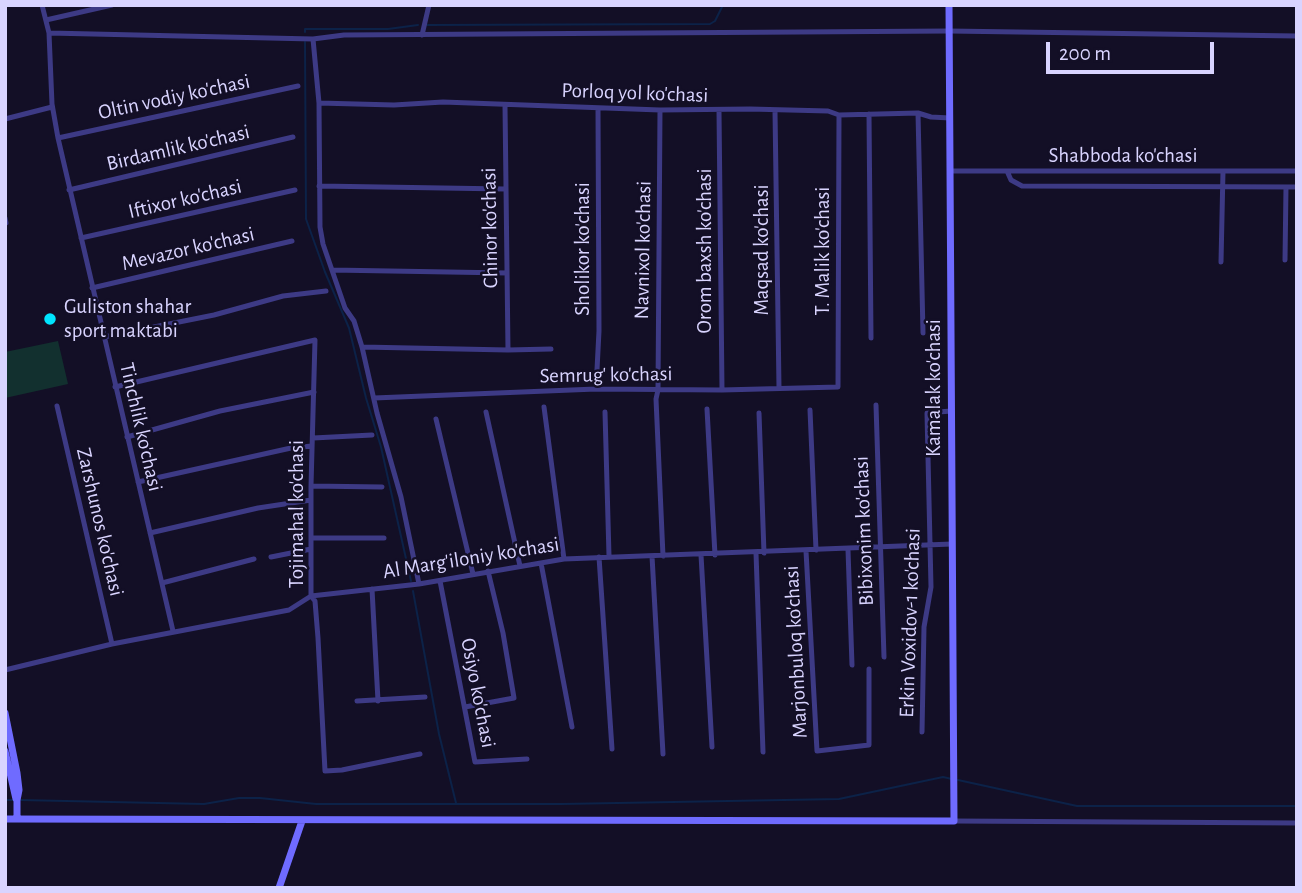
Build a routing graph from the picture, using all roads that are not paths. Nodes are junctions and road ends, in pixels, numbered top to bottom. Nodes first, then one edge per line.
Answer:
1 (42, 5) edge
2 (112, 5) edge
3 (429, 5) edge
4 (949, 5) edge
5 (46, 20) junction
6 (949, 31) junction
7 (49, 33) junction
8 (422, 35) junction
9 (1297, 36) edge
10 (313, 39) junction
11 (298, 86) dead end
12 (319, 103) junction
13 (505, 106) junction
14 (52, 107) junction
15 (598, 109) junction
16 (660, 110) junction
17 (719, 111) junction
18 (775, 111) junction
19 (918, 113) junction
20 (869, 114) junction
21 (839, 115) junction
22 (5, 118) edge
23 (950, 118) junction
24 (293, 137) dead end
25 (58, 138) junction
26 (1175, 171) junction
27 (1223, 171) junction
28 (1297, 171) edge
29 (950, 172) junction
30 (1007, 172) junction
31 (1175, 186) junction
32 (319, 187) junction
33 (1223, 187) junction
34 (1286, 187) junction
35 (1297, 187) edge
36 (505, 189) junction
37 (69, 190) junction
38 (295, 190) dead end
39 (81, 238) junction
40 (292, 241) dead end
41 (1285, 260) dead end
42 (1221, 262) dead end
43 (332, 270) junction
44 (506, 273) junction
45 (92, 288) junction
46 (326, 291) dead end
47 (923, 332) dead end
48 (104, 337) junction
49 (872, 338) dead end
50 (362, 346) junction
51 (551, 349) dead end
52 (508, 350) junction
53 (115, 387) junction
54 (838, 387) joint
55 (779, 388) junction
56 (596, 389) junction
57 (658, 390) junction
58 (722, 390) junction
59 (314, 392) junction
60 (374, 398) junction
61 (876, 405) dead end
62 (57, 407) dead end
63 (544, 407) dead end
64 (707, 409) dead end
65 (810, 410) dead end
66 (951, 411) junction
67 (486, 412) dead end
68 (605, 412) dead end
69 (759, 414) dead end
70 (436, 419) dead end
71 (372, 435) dead end
72 (127, 437) junction
73 (313, 438) junction
74 (312, 446) junction
75 (138, 482) junction
76 (311, 486) junction
77 (382, 487) dead end
78 (311, 500) junction
79 (150, 533) junction
80 (311, 538) junction
81 (384, 538) dead end
82 (930, 544) junction
83 (952, 544) junction
84 (879, 546) junction
85 (311, 548) junction
86 (816, 550) junction
87 (849, 550) junction
88 (806, 551) junction
89 (756, 553) junction
90 (764, 553) junction
91 (663, 555) junction
92 (701, 555) junction
93 (715, 555) junction
94 (599, 556) junction
95 (609, 556) junction
96 (652, 556) junction
97 (271, 557) dead end
98 (254, 559) dead end
99 (564, 559) junction
100 (541, 563) junction
101 (520, 566) junction
102 (488, 571) junction
103 (473, 574) junction
104 (440, 581) junction
105 (162, 583) junction
106 (419, 584) junction
107 (372, 589) junction
108 (311, 596) junction
109 (173, 631) junction
110 (112, 644) junction
111 (884, 657) dead end
112 (852, 665) dead end
113 (869, 669) dead end
114 (5, 670) edge
115 (425, 697) dead end
116 (357, 701) dead end
117 (378, 701) junction
118 (466, 707) junction
119 (5, 713) edge
120 (572, 727) dead end
121 (922, 732) dead end
122 (712, 747) dead end
123 (612, 749) dead end
124 (5, 751) edge
125 (763, 752) dead end
126 (420, 754) dead end
127 (663, 754) dead end
128 (527, 759) dead end
129 (11, 774) edge
130 (17, 816) junction
131 (5, 819) edge
132 (302, 821) junction
133 (954, 821) junction
134 (1297, 823) edge
135 (279, 888) edge

1 - 5 street, Tinchlik ko'chasi
2 - 5 street
3 - 8 street
4 - 6 main road, Kamalak ko'chasi
5 - 7 street, Tinchlik ko'chasi
6 - 8 street
6 - 9 street
6 - 23 main road, Kamalak ko'chasi
7 - 10 street
7 - 14 street, Tinchlik ko'chasi
8 - 10 street
10 - 12 street
11 - 25 street, Oltin vodiy ko'chasi
12 - 13 street, Porloq yol ko'chasi
12 - 32 street
13 - 15 street, Porloq yol ko'chasi
13 - 36 street, Chinor ko'chasi
14 - 22 street
14 - 25 street, Tinchlik ko'chasi
15 - 16 street, Porloq yol ko'chasi
15 - 56 street, Sholikor ko'chasi
16 - 17 street, Porloq yol ko'chasi
16 - 57 street, Navnixol ko'chasi
17 - 18 street, Porloq yol ko'chasi
17 - 58 street, Orom baxsh ko'chasi
18 - 21 street, Porloq yol ko'chasi
18 - 55 street, Maqsad ko'chasi
19 - 20 street, Porloq yol ko'chasi
19 - 23 street, Porloq yol ko'chasi
19 - 47 street
20 - 21 street, Porloq yol ko'chasi
20 - 49 street
21 - 54 street, T. Malik ko'chasi
23 - 29 main road, Kamalak ko'chasi
24 - 37 street, Birdamlik ko'chasi
25 - 37 street, Tinchlik ko'chasi
26 - 27 street, Shabboda ko'chasi
26 - 30 street, Shabboda ko'chasi
26 - 31 street
27 - 28 street, Shabboda ko'chasi
27 - 33 street
29 - 30 street, Shabboda ko'chasi
29 - 66 main road, Kamalak ko'chasi
30 - 31 street
31 - 33 street
32 - 36 street
32 - 43 street
33 - 34 street
33 - 42 street
34 - 35 street
34 - 41 street
36 - 44 street, Chinor ko'chasi
37 - 39 street, Tinchlik ko'chasi
38 - 39 street, Iftixor ko'chasi
39 - 45 street, Tinchlik ko'chasi
40 - 45 street, Mevazor ko'chasi
43 - 44 street
43 - 50 street
44 - 52 street, Chinor ko'chasi
45 - 48 street, Tinchlik ko'chasi
46 - 48 street
48 - 53 street, Tinchlik ko'chasi
50 - 52 street
50 - 60 street
51 - 52 street
53 - 59 street, Tojimahal ko'chasi
53 - 72 street, Tinchlik ko'chasi
54 - 55 street, Semrug' ko'chasi
55 - 58 street, Semrug' ko'chasi
56 - 57 street, Semrug' ko'chasi
56 - 60 street, Semrug' ko'chasi
57 - 58 street, Semrug' ko'chasi
57 - 91 street, Navnixol ko'chasi
59 - 72 street
59 - 73 street, Tojimahal ko'chasi
60 - 106 street
61 - 84 street, Bibixonim ko'chasi
62 - 110 street, Zarshunos ko'chasi
63 - 99 street
64 - 93 street
65 - 86 street, Marjonbuloq ko'chasi
66 - 82 street, Erkin Voxidov-1 ko'chasi
66 - 83 main road, Kamalak ko'chasi
67 - 101 street
68 - 95 street
69 - 90 street
70 - 103 street
71 - 73 street
72 - 75 street, Tinchlik ko'chasi
73 - 74 street, Tojimahal ko'chasi
74 - 75 street
74 - 76 street, Tojimahal ko'chasi
75 - 79 street, Tinchlik ko'chasi
76 - 77 street
76 - 78 street, Tojimahal ko'chasi
78 - 79 street
78 - 80 street, Tojimahal ko'chasi
79 - 105 street, Tinchlik ko'chasi
80 - 81 street
80 - 85 street, Tojimahal ko'chasi
82 - 83 street, Al Marg'iloniy ko'chasi
82 - 84 street, Al Marg'iloniy ko'chasi
82 - 121 street, Erkin Voxidov-1 ko'chasi
83 - 133 main road, Kamalak ko'chasi
84 - 87 street, Al Marg'iloniy ko'chasi
84 - 111 street, Bibixonim ko'chasi
85 - 97 street
85 - 108 street, Tojimahal ko'chasi
86 - 87 street, Al Marg'iloniy ko'chasi
86 - 88 street, Al Marg'iloniy ko'chasi
87 - 112 street
88 - 90 street, Al Marg'iloniy ko'chasi
88 - 113 street, Marjonbuloq ko'chasi
89 - 90 street, Al Marg'iloniy ko'chasi
89 - 93 street, Al Marg'iloniy ko'chasi
89 - 125 street
91 - 92 street, Al Marg'iloniy ko'chasi
91 - 96 street, Al Marg'iloniy ko'chasi
92 - 93 street, Al Marg'iloniy ko'chasi
92 - 122 street
94 - 95 street, Al Marg'iloniy ko'chasi
94 - 99 street, Al Marg'iloniy ko'chasi
94 - 123 street
95 - 96 street, Al Marg'iloniy ko'chasi
96 - 127 street
98 - 105 street
99 - 100 street, Al Marg'iloniy ko'chasi
100 - 101 street, Al Marg'iloniy ko'chasi
100 - 120 street
101 - 102 street, Al Marg'iloniy ko'chasi
102 - 103 street, Al Marg'iloniy ko'chasi
102 - 118 street
103 - 104 street, Al Marg'iloniy ko'chasi
104 - 106 street, Al Marg'iloniy ko'chasi
104 - 118 street, Osiyo ko'chasi
105 - 109 street, Tinchlik ko'chasi
106 - 107 street, Al Marg'iloniy ko'chasi
107 - 108 street, Al Marg'iloniy ko'chasi
107 - 117 street
108 - 109 street, Al Marg'iloniy ko'chasi
108 - 126 street, Tojimahal ko'chasi
109 - 110 street, Al Marg'iloniy ko'chasi
110 - 114 street, Al Marg'iloniy ko'chasi
115 - 117 street
116 - 117 street
118 - 128 street, Osiyo ko'chasi
119 - 129 main road
124 - 129 main road
129 - 130 main road
130 - 131 main road
130 - 132 main road
132 - 133 main road
132 - 135 main road
133 - 134 street

